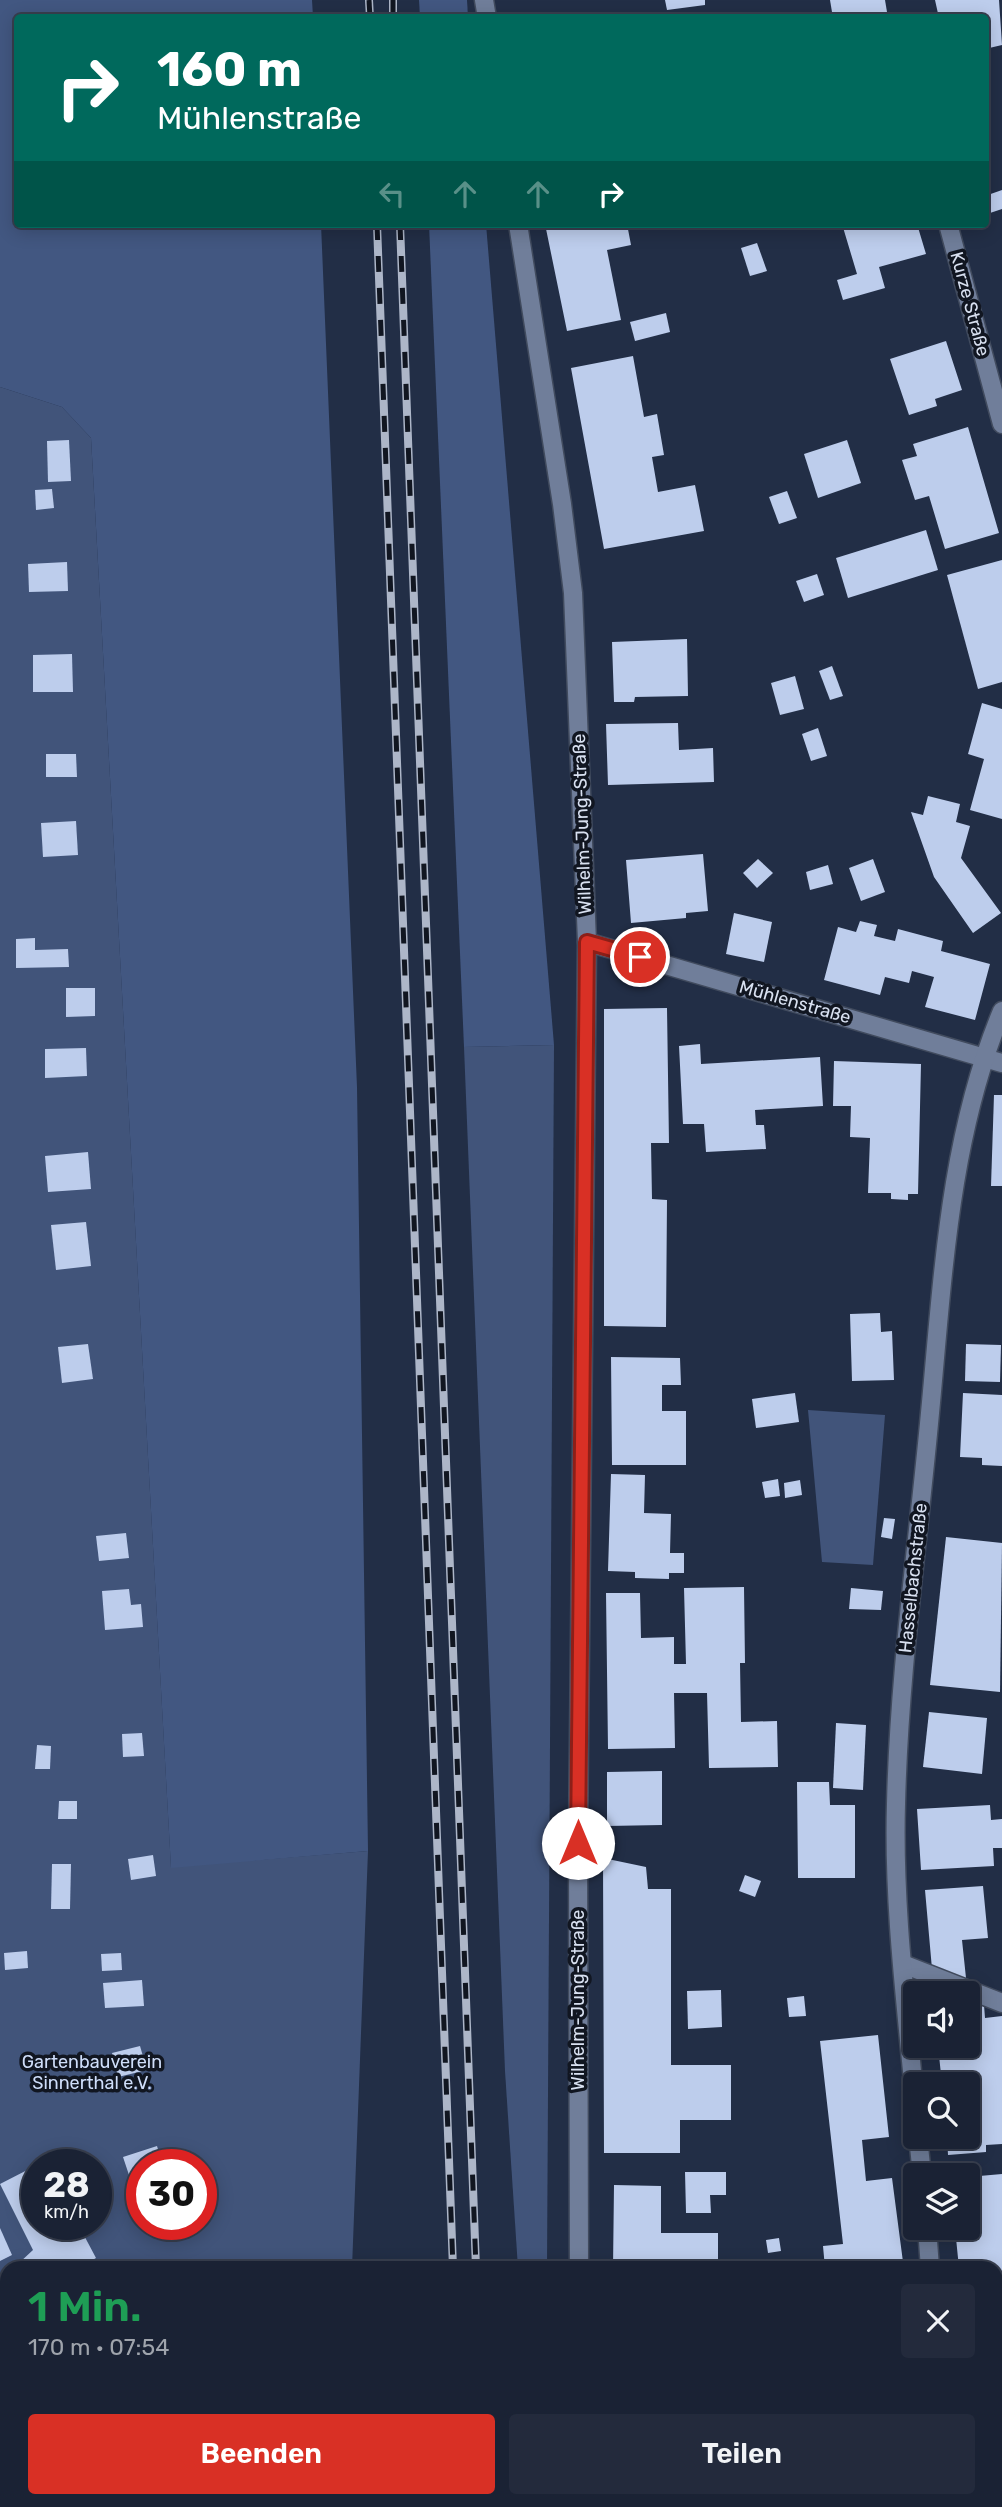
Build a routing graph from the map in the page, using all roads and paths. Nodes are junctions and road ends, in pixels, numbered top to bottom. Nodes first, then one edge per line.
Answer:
1 (519, 228) edge
2 (949, 228) edge
3 (1002, 424) edge
4 (587, 942) junction
5 (1002, 1012) edge
6 (983, 1057) junction
7 (1002, 1063) edge
8 (903, 1965) junction
9 (1002, 2003) edge
10 (912, 2072) edge
11 (928, 2240) edge
12 (579, 2261) edge
13 (929, 2261) edge

1 - 4 street, Wilhelm-Jung-Straße
2 - 3 street, Kurze Straße
4 - 6 street, Mühlenstraße
4 - 12 street, Wilhelm-Jung-Straße
5 - 6 street
6 - 7 street, Mühlenstraße
6 - 8 street, Hasselbachstraße
8 - 9 street
8 - 10 street, Hasselbachstraße
11 - 13 street

